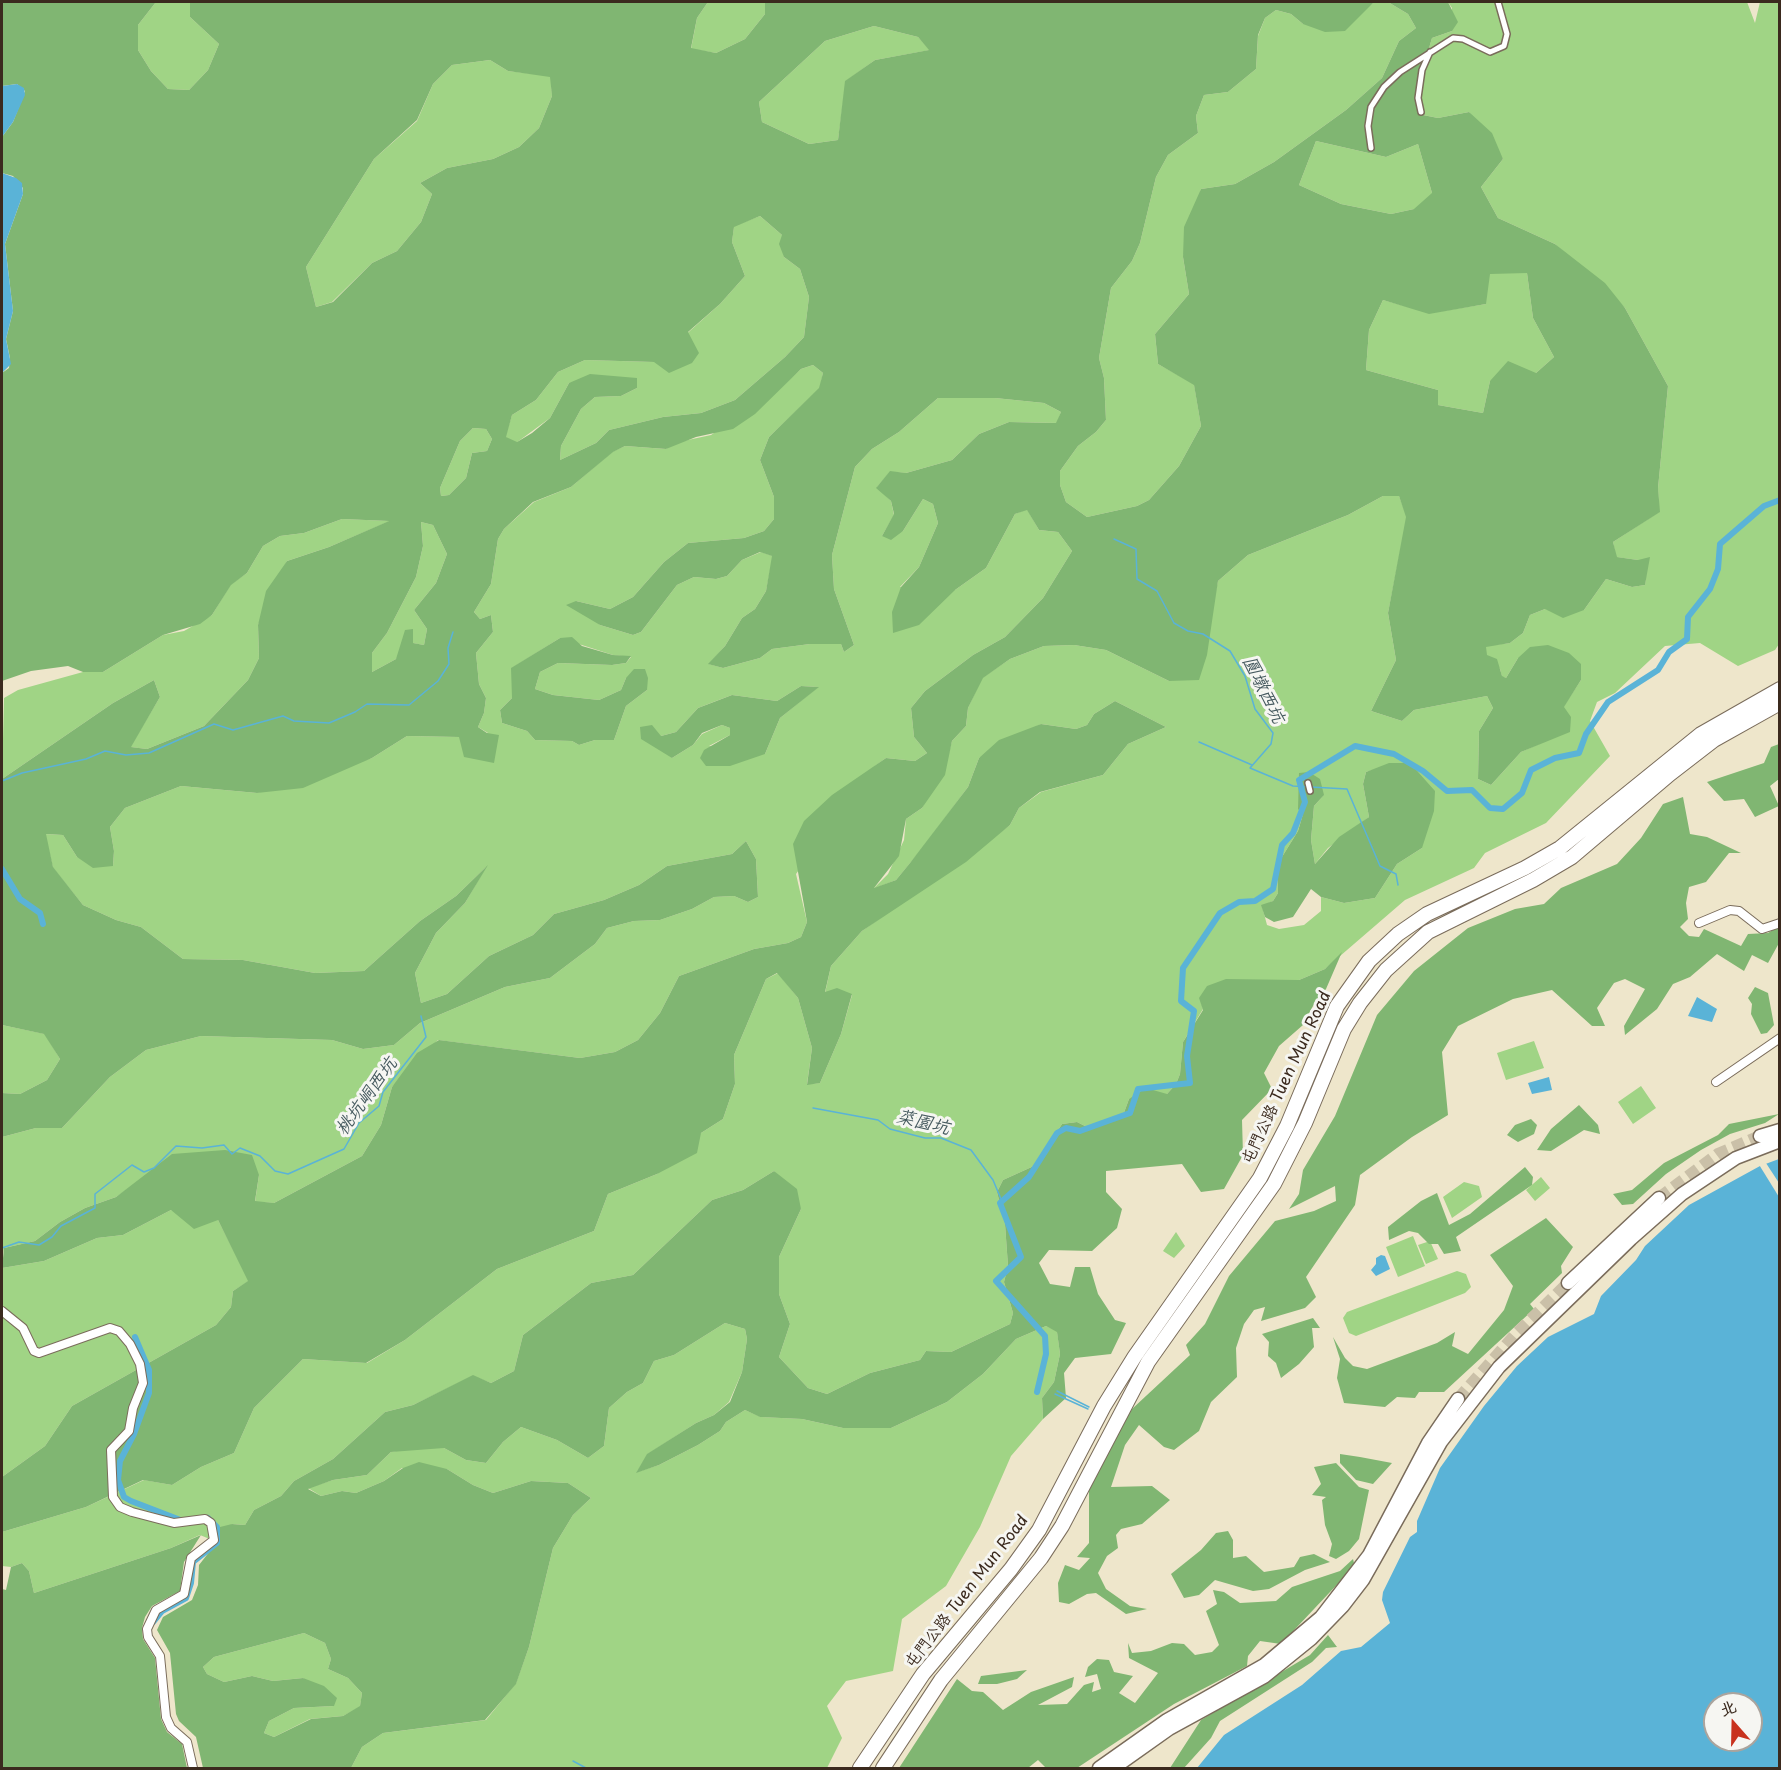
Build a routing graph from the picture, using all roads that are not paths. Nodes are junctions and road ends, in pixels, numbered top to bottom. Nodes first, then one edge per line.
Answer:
1 (1498, 2) edge
2 (1431, 50) junction
3 (1420, 112) dead end
4 (1371, 147) dead end
5 (1779, 689) edge
6 (1779, 703) edge
7 (1762, 705) junction
8 (1308, 783) dead end
9 (1310, 791) dead end
10 (1699, 923) dead end
11 (1779, 923) edge
12 (1779, 1038) edge
13 (1716, 1082) dead end
14 (1779, 1130) edge
15 (1760, 1136) tunnel mouth
16 (1779, 1141) edge
17 (1659, 1198) tunnel mouth
18 (1660, 1213) junction
19 (1624, 1230) junction
20 (1569, 1283) tunnel mouth
21 (2, 1311) edge
22 (1458, 1399) tunnel mouth
23 (193, 1768) edge
24 (860, 1768) edge
25 (883, 1768) edge
26 (1099, 1768) edge
27 (1113, 1768) edge

1 - 2 street
2 - 3 street
2 - 4 street
5 - 7 highway, 屯門公路 Tuen Mun Road
6 - 7 highway, 屯門公路 Tuen Mun Road
7 - 24 highway, 屯門公路 Tuen Mun Road
7 - 25 highway, 屯門公路 Tuen Mun Road
8 - 9 street
10 - 11 street
12 - 13 street
14 - 15 main road
16 - 18 main road
17 - 19 main road
18 - 19 street
18 - 27 main road
19 - 20 main road
21 - 23 street
22 - 26 main road

